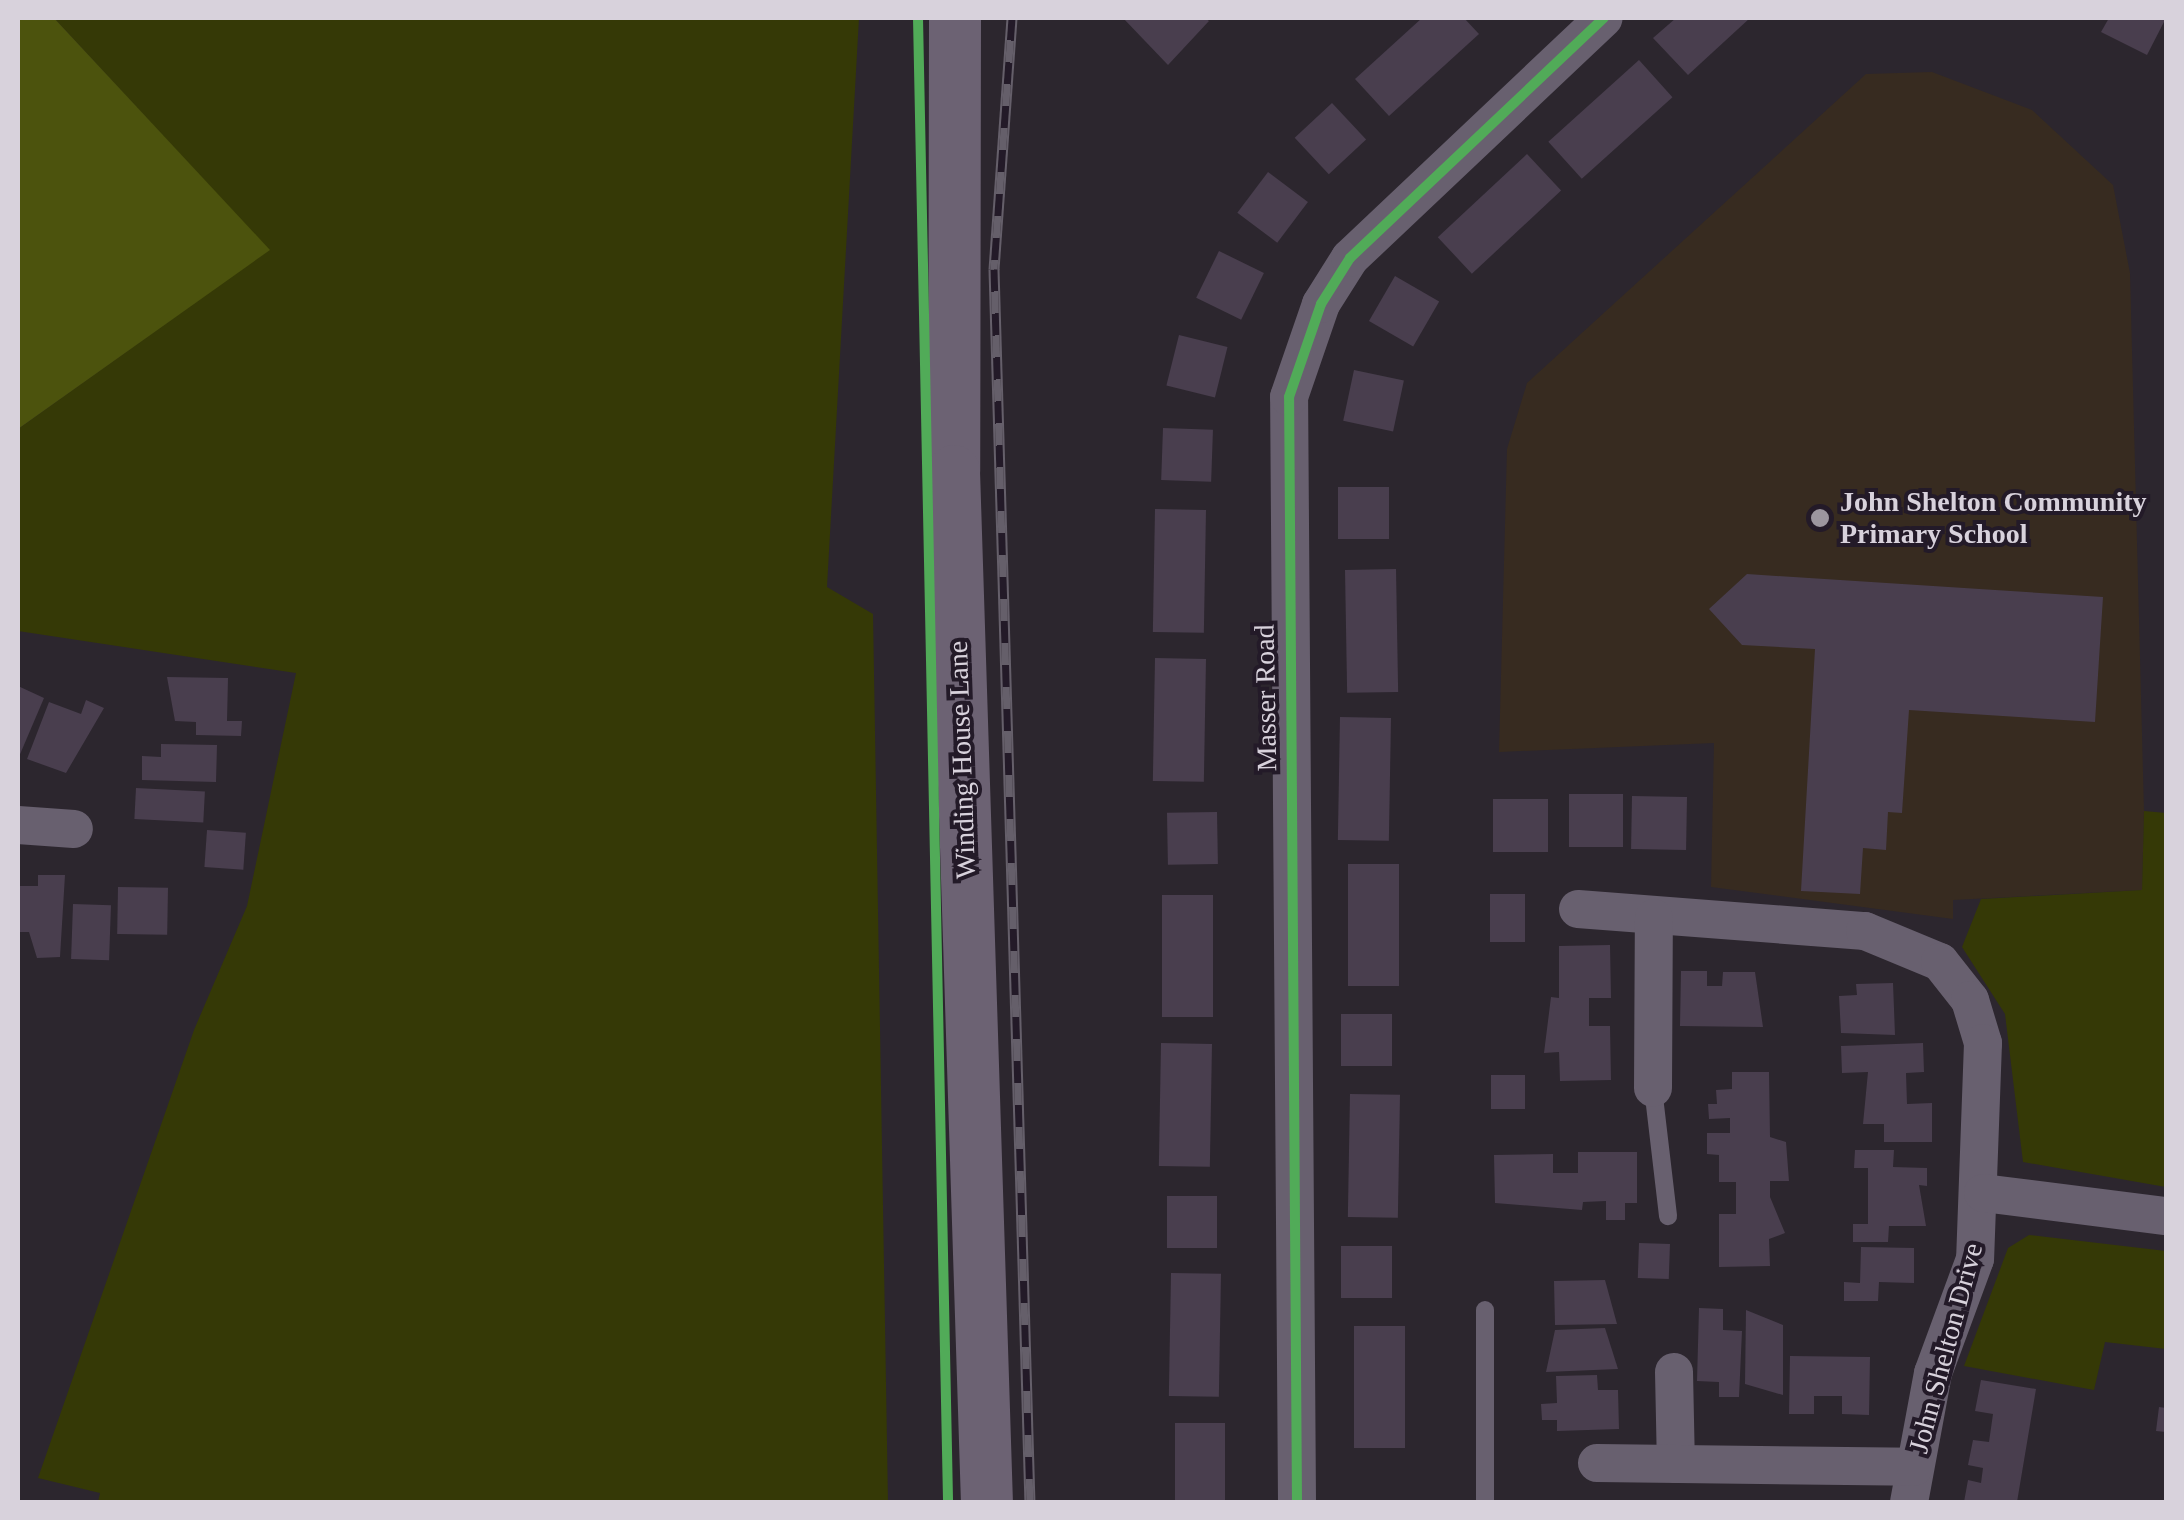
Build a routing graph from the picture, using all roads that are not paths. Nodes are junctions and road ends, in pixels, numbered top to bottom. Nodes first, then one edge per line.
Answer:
1 (955, 18) edge
2 (1604, 18) edge
3 (18, 824) edge
4 (74, 829) dead end
5 (1578, 909) dead end
6 (1654, 918) junction
7 (1653, 1088) joint
8 (1983, 1193) junction
9 (1668, 1216) dead end
10 (2166, 1216) edge
11 (1486, 1310) dead end
12 (1674, 1372) dead end
13 (1597, 1463) dead end
14 (1676, 1464) junction
15 (1911, 1484) edge
16 (987, 1502) edge
17 (1297, 1502) edge
18 (1486, 1502) edge

1 - 16 street, Winding House Lane
2 - 17 street, Masser Road
3 - 4 street
5 - 6 street, John Shelton Drive
6 - 7 street
6 - 8 street, John Shelton Drive
7 - 9 lane
8 - 10 street
8 - 15 street, John Shelton Drive
11 - 18 lane
12 - 14 street
13 - 14 street
14 - 15 street

